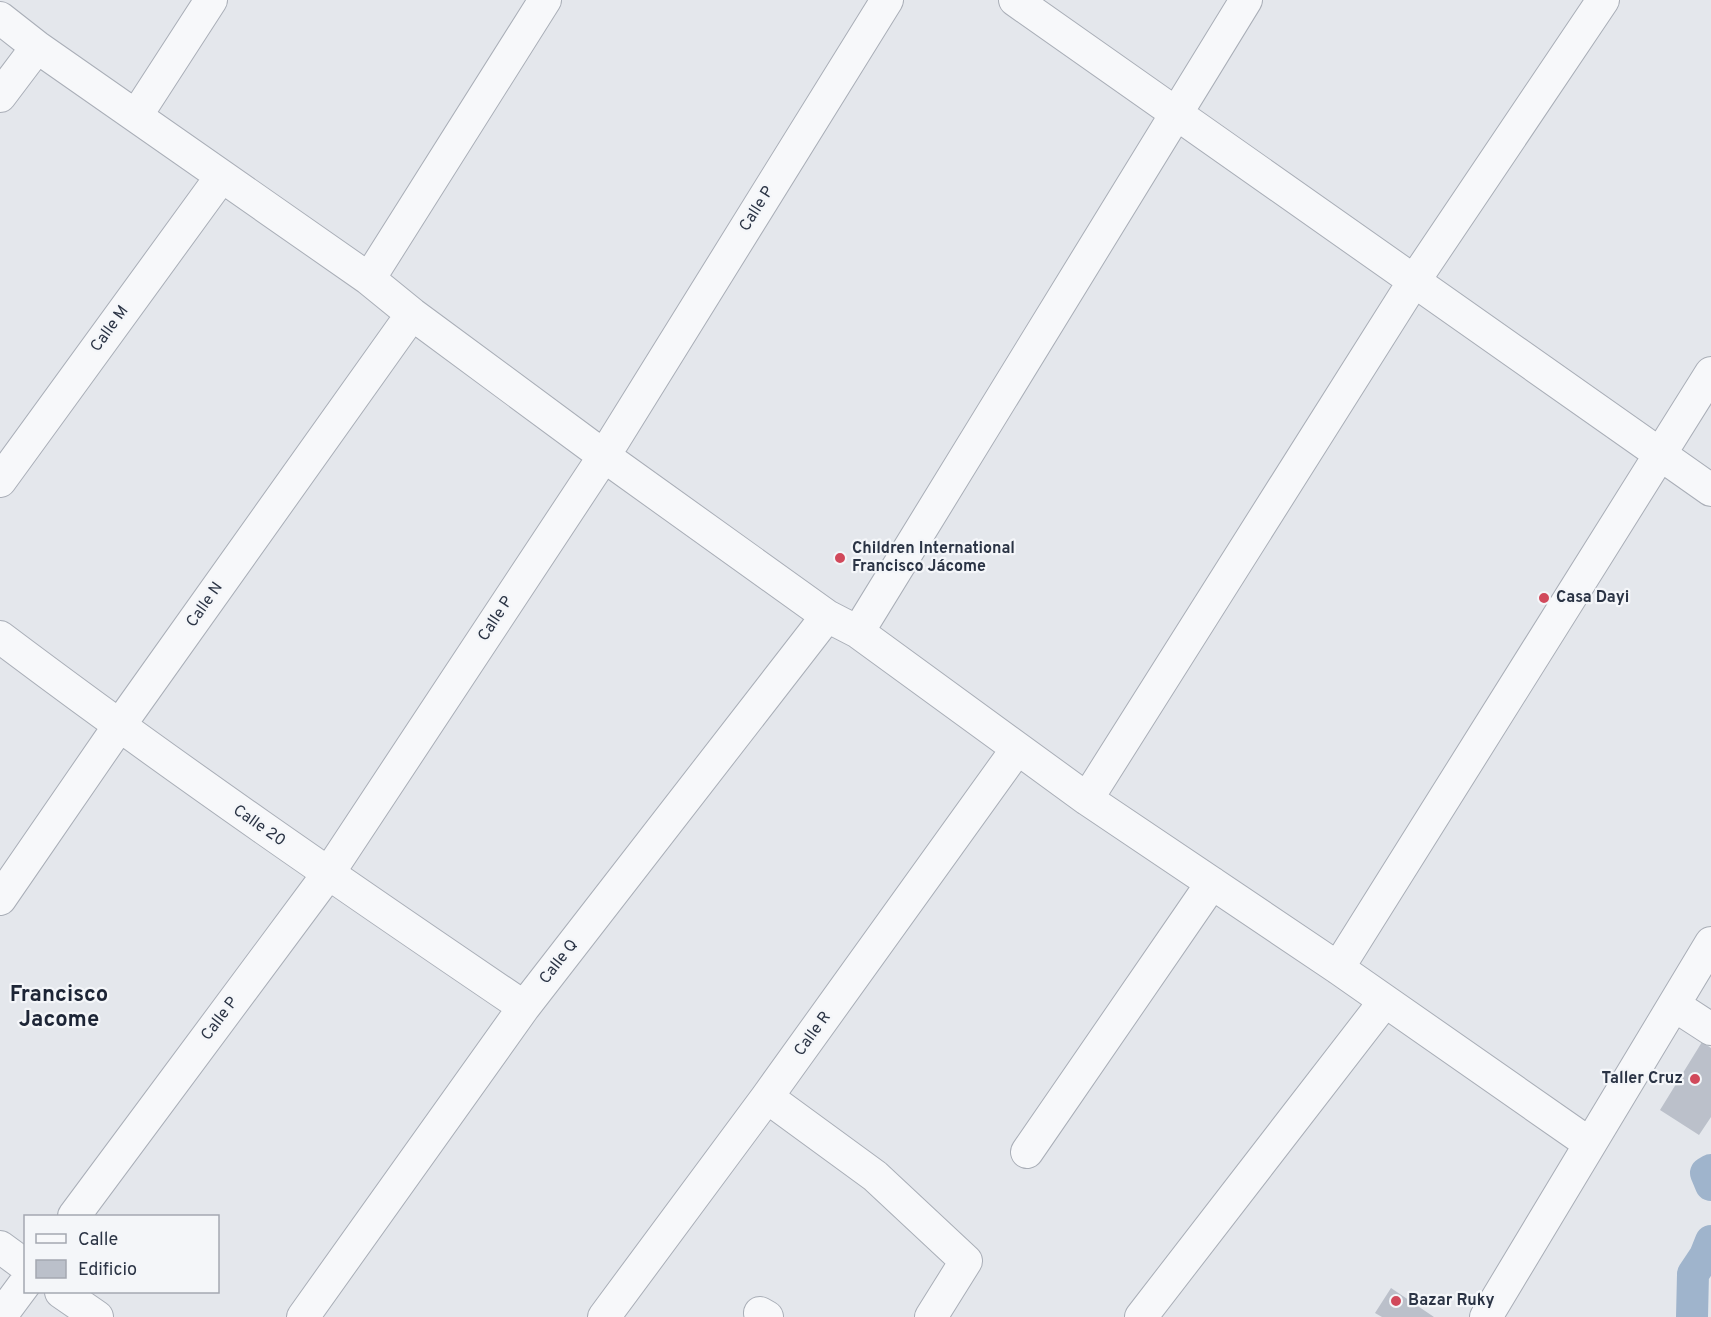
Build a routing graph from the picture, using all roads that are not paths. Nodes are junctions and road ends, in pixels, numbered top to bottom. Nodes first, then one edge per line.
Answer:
1 (211, 0) edge
2 (545, 0) edge
3 (887, 0) edge
4 (1015, 0) edge
5 (1246, 0) edge
6 (1604, 0) edge
7 (0, 18) edge
8 (37, 47) junction
9 (0, 96) edge
10 (1177, 115) junction
11 (136, 116) junction
12 (221, 177) junction
13 (369, 279) junction
14 (1414, 280) junction
15 (411, 314) junction
16 (1711, 373) edge
17 (1661, 454) junction
18 (604, 456) junction
19 (0, 481) edge
20 (1711, 490) edge
21 (827, 616) junction
22 (858, 632) junction
23 (0, 637) edge
24 (119, 726) junction
25 (1017, 749) junction
26 (1087, 799) junction
27 (328, 874) junction
28 (1212, 883) junction
29 (0, 899) edge
30 (1711, 943) edge
31 (1338, 968) junction
32 (1385, 1001) junction
33 (1674, 1005) junction
34 (524, 1007) junction
35 (1711, 1029) edge
36 (768, 1097) junction
37 (1590, 1144) junction
38 (1027, 1152) dead end
39 (75, 1215) edge
40 (0, 1247) edge
41 (24, 1265) edge
42 (24, 1285) edge
43 (62, 1293) edge
44 (0, 1317) edge
45 (97, 1317) edge
46 (303, 1317) edge
47 (604, 1317) edge
48 (931, 1317) edge
49 (1141, 1317) edge
50 (1486, 1317) edge

1 - 11 street
2 - 13 street
3 - 18 street, Calle P
4 - 10 street
5 - 10 street
6 - 14 street
7 - 8 street
8 - 9 street
8 - 11 street
10 - 14 street
10 - 22 street
11 - 12 street
12 - 13 street
12 - 19 street, Calle M
13 - 15 street
14 - 17 street
14 - 26 street
15 - 18 street
15 - 24 street, Calle N
16 - 17 street
17 - 20 street
17 - 31 street
18 - 21 street
18 - 27 street, Calle P
21 - 22 street
21 - 34 street, Calle Q
22 - 25 street
23 - 24 street, Calle 20
24 - 27 street, Calle 20
24 - 29 street, Calle N
25 - 26 street
25 - 36 street, Calle R
26 - 28 street
27 - 34 street, Calle 20
27 - 39 street, Calle P
28 - 31 street
28 - 38 street
30 - 33 street
31 - 32 street
32 - 37 street
32 - 49 street
33 - 35 street
33 - 37 street
34 - 46 street, Calle Q
36 - 47 street, Calle R
36 - 48 street
37 - 50 street
40 - 41 street
42 - 44 street
43 - 45 street

